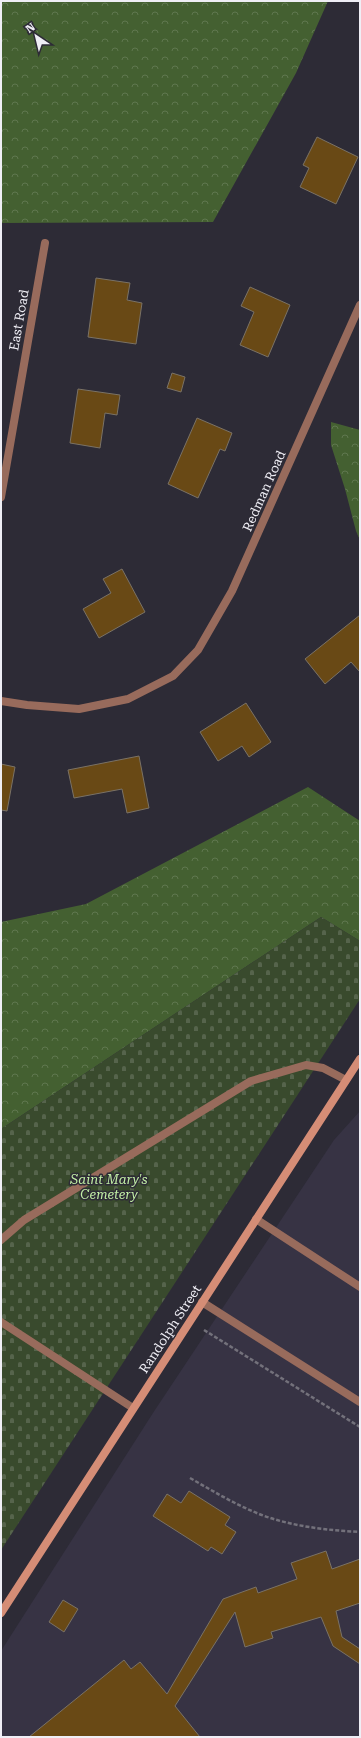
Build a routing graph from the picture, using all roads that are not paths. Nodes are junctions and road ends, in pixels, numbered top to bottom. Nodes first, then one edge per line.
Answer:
1 (45, 243) dead end
2 (360, 306) edge
3 (1, 497) edge
4 (1, 701) edge
5 (360, 1059) edge
6 (346, 1080) junction
7 (256, 1218) junction
8 (1, 1240) edge
9 (360, 1287) edge
10 (202, 1302) junction
11 (1, 1322) edge
12 (360, 1402) edge
13 (133, 1408) junction
14 (1, 1612) edge

1 - 3 street, East Road
2 - 4 street, Redman Road
5 - 6 main road, Randolph Street
6 - 7 main road, Randolph Street
6 - 8 street
7 - 9 street
7 - 10 main road, Randolph Street
10 - 12 street
10 - 13 main road, Randolph Street
11 - 13 street
13 - 14 main road, Randolph Street

